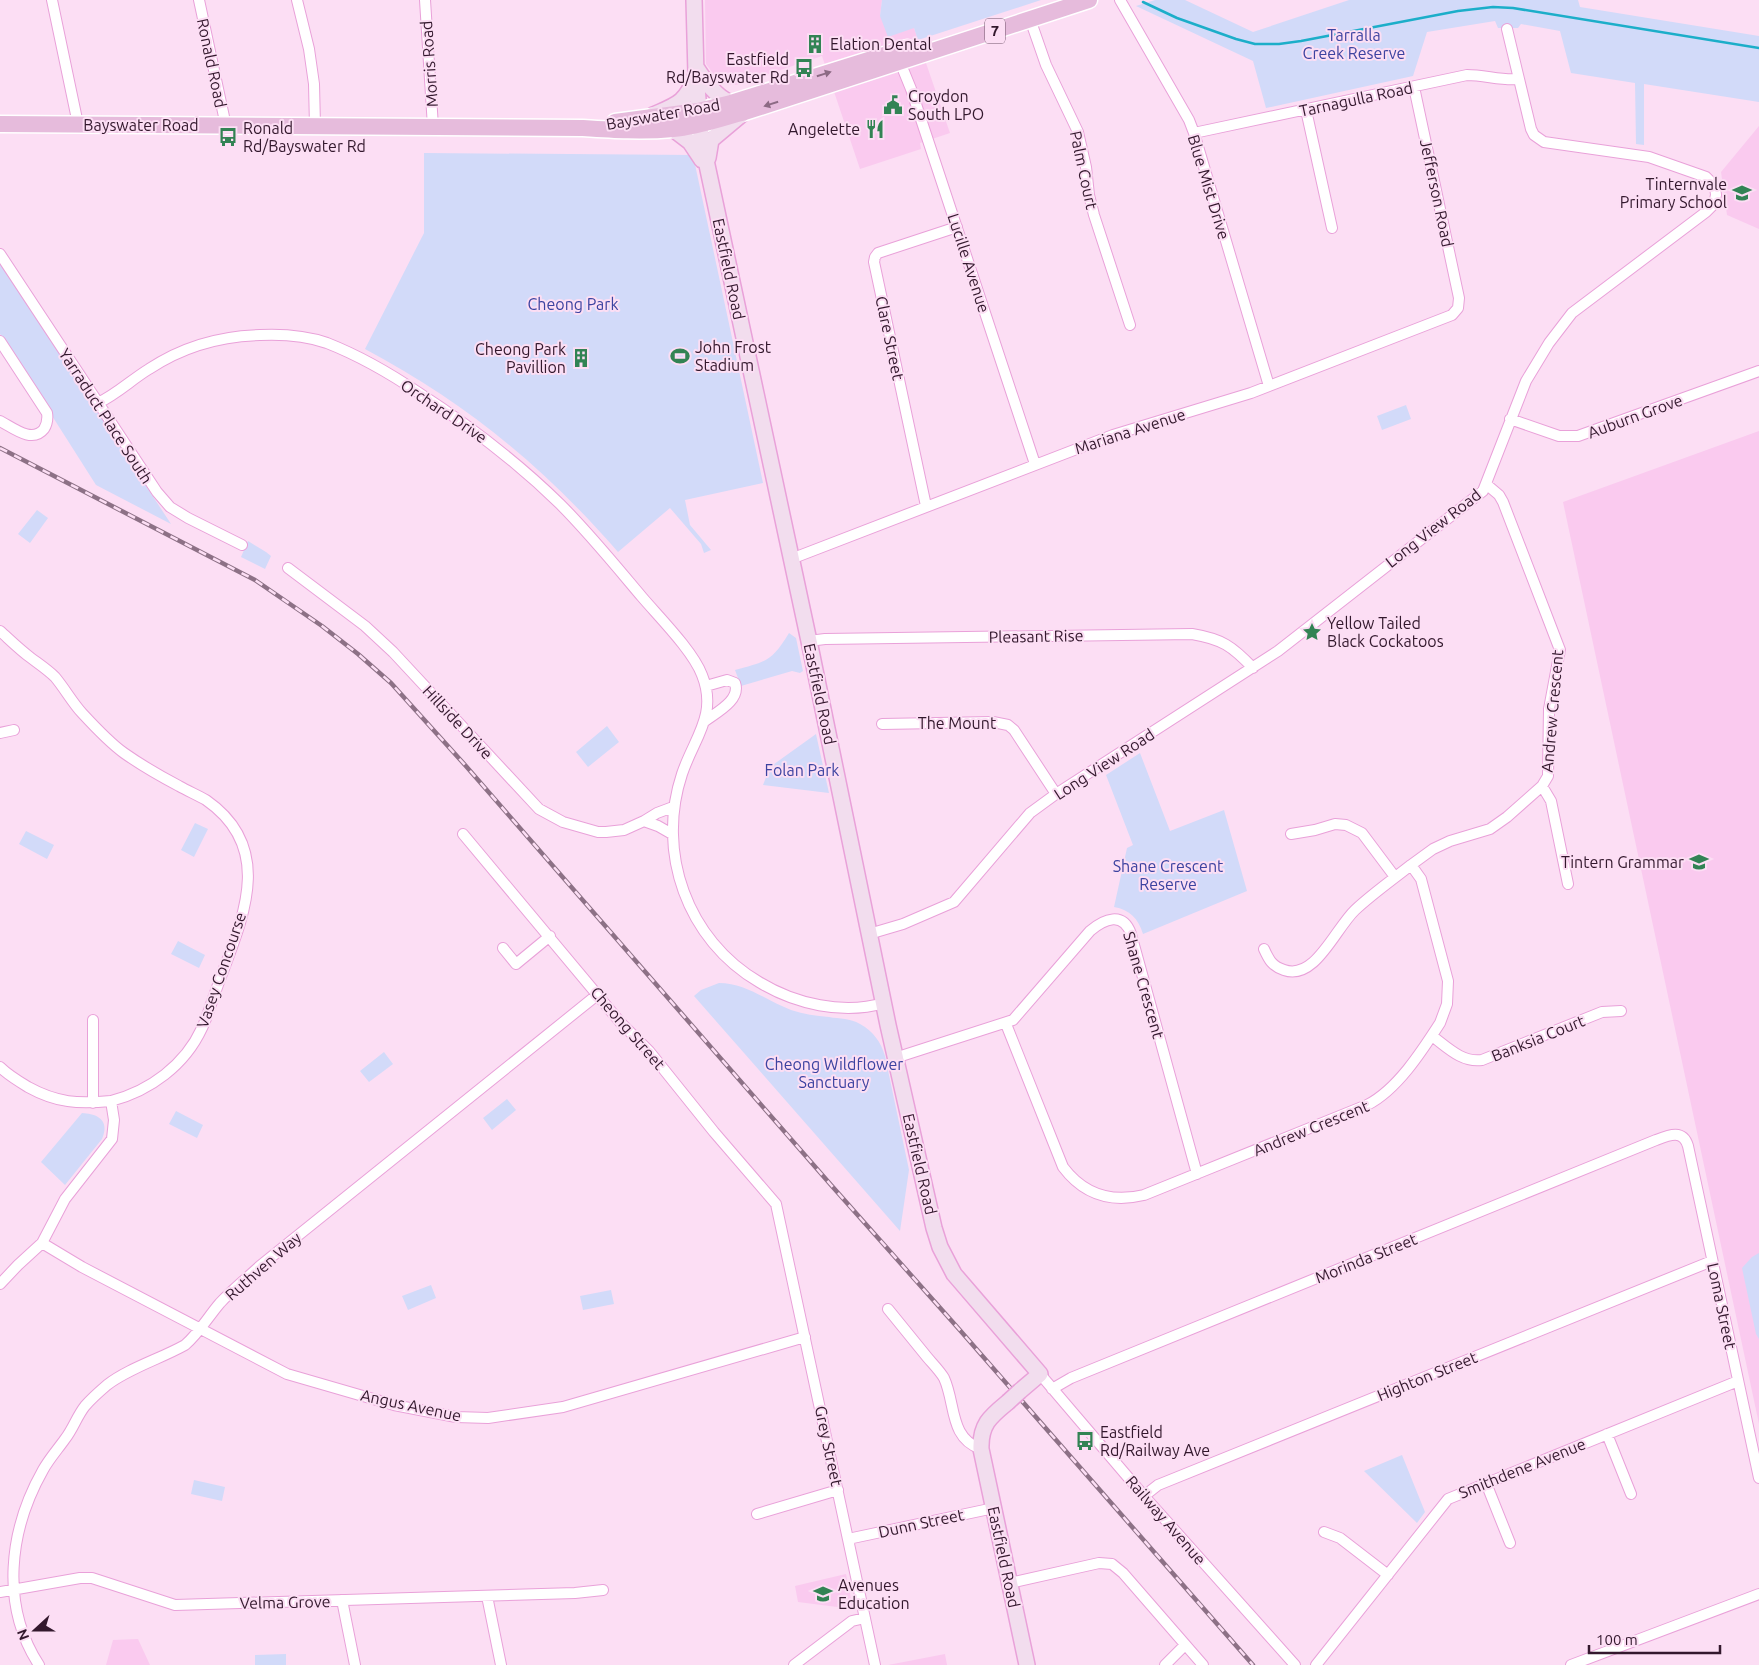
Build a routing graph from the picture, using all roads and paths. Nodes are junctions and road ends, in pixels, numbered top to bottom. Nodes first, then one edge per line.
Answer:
1 (52, 0) edge
2 (199, 0) edge
3 (296, 0) edge
4 (425, 0) edge
5 (694, 0) edge
6 (1057, 0) edge
7 (1089, 0) edge
8 (1120, 0) edge
9 (1030, 19) junction
10 (1507, 29) dead end
11 (894, 58) junction
12 (696, 71) junction
13 (1519, 79) junction
14 (1414, 87) junction
15 (731, 102) junction
16 (1306, 110) junction
17 (746, 112) junction
18 (647, 117) junction
19 (699, 118) junction
20 (0, 124) edge
21 (78, 124) junction
22 (226, 126) junction
23 (315, 126) junction
24 (433, 128) junction
25 (583, 128) junction
26 (673, 129) junction
27 (1194, 133) junction
28 (708, 169) junction
29 (957, 227) junction
30 (1332, 228) dead end
31 (0, 254) edge
32 (1460, 298) joint
33 (1130, 325) dead end
34 (0, 341) edge
35 (1759, 372) edge
36 (1269, 386) junction
37 (98, 403) junction
38 (1510, 418) junction
39 (0, 421) edge
40 (1035, 464) junction
41 (1486, 484) junction
42 (926, 506) junction
43 (242, 545) dead end
44 (791, 559) junction
45 (288, 568) dead end
46 (0, 631) edge
47 (809, 641) junction
48 (1253, 668) junction
49 (706, 686) junction
50 (706, 721) junction
51 (882, 724) dead end
52 (14, 730) dead end
53 (0, 733) edge
54 (1542, 786) junction
55 (1056, 794) junction
56 (674, 807) junction
57 (644, 821) junction
58 (463, 834) dead end
59 (672, 834) junction
60 (1291, 834) dead end
61 (1412, 865) junction
62 (1395, 877) junction
63 (1568, 884) dead end
64 (869, 934) junction
65 (550, 936) junction
66 (503, 948) dead end
67 (1264, 949) dead end
68 (598, 995) junction
69 (884, 1003) junction
70 (1621, 1011) dead end
71 (93, 1020) dead end
72 (1006, 1024) junction
73 (1432, 1036) junction
74 (896, 1058) junction
75 (1, 1070) edge
76 (111, 1101) junction
77 (93, 1103) junction
78 (1682, 1136) joint
79 (1197, 1174) junction
80 (782, 1228) joint
81 (42, 1244) junction
82 (1712, 1261) junction
83 (0, 1284) edge
84 (888, 1309) dead end
85 (200, 1328) junction
86 (805, 1337) junction
87 (1040, 1374) junction
88 (1738, 1381) junction
89 (1052, 1389) junction
90 (1607, 1434) junction
91 (981, 1448) junction
92 (1759, 1478) edge
93 (1486, 1483) junction
94 (838, 1490) junction
95 (1631, 1494) dead end
96 (1144, 1496) junction
97 (994, 1508) junction
98 (757, 1514) dead end
99 (1324, 1532) dead end
100 (848, 1539) junction
101 (1510, 1543) dead end
102 (1388, 1575) junction
103 (1010, 1583) junction
104 (12, 1590) junction
105 (603, 1590) dead end
106 (0, 1592) edge
107 (1759, 1594) edge
108 (487, 1596) junction
109 (342, 1600) junction
110 (865, 1618) junction
111 (1185, 1645) junction
112 (39, 1665) edge
113 (355, 1665) edge
114 (502, 1665) edge
115 (794, 1665) edge
116 (875, 1665) edge
117 (1027, 1665) edge
118 (1165, 1665) edge
119 (1203, 1665) edge
120 (1295, 1665) edge
121 (1316, 1665) edge
122 (1571, 1665) edge

1 - 21 street
2 - 22 street, Ronald Road
3 - 23 street
4 - 24 street, Morris Road
5 - 12 main road, Eastfield Road
6 - 11 main road, Bayswater Road / 7
7 - 9 main road, Bayswater Road / 7
8 - 27 street, Blue Mist Drive
9 - 11 main road, Bayswater Road / 7
9 - 33 street, Palm Court
10 - 13 street, Long View Road
15 -> 11 main road, Bayswater Road / 7
11 -> 17 main road, Bayswater Road / 7
11 - 29 street, Lucille Avenue
12 - 15 main road
12 - 18 main road
12 - 19 main road, Eastfield Road
13 - 14 street, Tarnagulla Road
13 - 38 street, Long View Road
14 - 16 street, Tarnagulla Road
14 - 32 street, Jefferson Road
15 - 19 main road, Bayswater Road / 7
16 - 27 street, Tarnagulla Road
16 - 30 street
17 - 19 main road, Bayswater Road / 7
17 - 28 main road
18 - 19 main road, Bayswater Road / 7
18 - 25 main road, Bayswater Road / 7
19 - 26 main road, Bayswater Road / 7
19 - 28 main road, Eastfield Road
20 - 21 main road, Bayswater Road / 7
21 - 22 main road, Bayswater Road / 7
22 - 23 main road, Bayswater Road / 7
23 - 24 main road, Bayswater Road / 7
24 - 25 main road, Bayswater Road / 7
25 - 26 main road, Bayswater Road / 7
26 - 28 main road
27 - 36 street, Blue Mist Drive
28 - 44 main road, Eastfield Road
29 - 40 street, Lucille Avenue
29 - 42 street, Clare Street
31 - 37 street, Yarraduct Place South
32 - 36 street, Mariana Avenue
34 - 39 street
35 - 38 street, Auburn Grove
36 - 40 street, Mariana Avenue
37 - 43 street, Yarraduct Place South
37 - 49 street, Orchard Drive
38 - 41 street, Long View Road
40 - 42 street, Mariana Avenue
41 - 48 street, Long View Road
41 - 54 street, Andrew Crescent
42 - 44 street, Mariana Avenue
44 - 47 main road, Eastfield Road
45 - 57 street, Hillside Drive
46 - 76 street, Vasey Concourse
47 - 48 street, Pleasant Rise
47 - 64 main road, Eastfield Road
48 - 55 street, Long View Road
49 - 50 street
49 - 50 street
50 - 56 street
51 - 55 street, The Mount
52 - 53 street
54 - 61 street, Andrew Crescent
54 - 63 street
55 - 64 street, Long View Road
56 - 57 street, Hillside Drive
56 - 59 street
57 - 59 street
58 - 65 street, Cheong Street
59 - 69 street
60 - 62 street
61 - 62 street
61 - 73 street, Andrew Crescent
62 - 67 street
64 - 69 main road, Eastfield Road
65 - 66 street
65 - 68 street, Cheong Street
68 - 80 street, Cheong Street
68 - 85 street, Ruthven Way
69 - 74 main road, Eastfield Road
70 - 73 street, Banksia Court
71 - 77 street
72 - 74 street, Shane Crescent
72 - 79 street, Andrew Crescent
72 - 79 street, Shane Crescent
73 - 79 street, Andrew Crescent
74 - 87 main road, Eastfield Road
75 - 77 street, Vasey Concourse
76 - 77 street, Vasey Concourse
76 - 81 street
78 - 82 street, Loma Street
78 - 89 street, Morinda Street
80 - 86 street, Grey Street
81 - 83 street
81 - 85 street, Angus Avenue
82 - 88 street, Loma Street
82 - 96 street, Highton Street
84 - 91 street
85 - 86 street, Angus Avenue
85 - 104 street, Ruthven Way
86 - 94 street, Grey Street
87 - 89 street, Railway Avenue
87 - 91 main road, Eastfield Road, bridge
88 - 90 street, Smithdene Avenue
88 - 92 street, Loma Street
89 - 96 street, Railway Avenue
90 - 93 street, Smithdene Avenue
90 - 95 street
91 - 97 main road, Eastfield Road
93 - 101 street
93 - 102 street, Smithdene Avenue
94 - 98 street
94 - 100 street, Grey Street
96 - 120 street, Railway Avenue
97 - 100 street, Dunn Street
97 - 103 main road, Eastfield Road
99 - 102 street
100 - 110 street, Grey Street
102 - 121 street, Smithdene Avenue
103 - 111 street
103 - 117 main road, Eastfield Road
104 - 106 street, Velma Grove
104 - 109 street, Velma Grove
104 - 112 street, Ruthven Way
105 - 108 street, Velma Grove
107 - 122 street
108 - 109 street, Velma Grove
108 - 114 street
109 - 113 street
110 - 115 street
110 - 116 street, Grey Street
111 - 118 street
111 - 119 street

